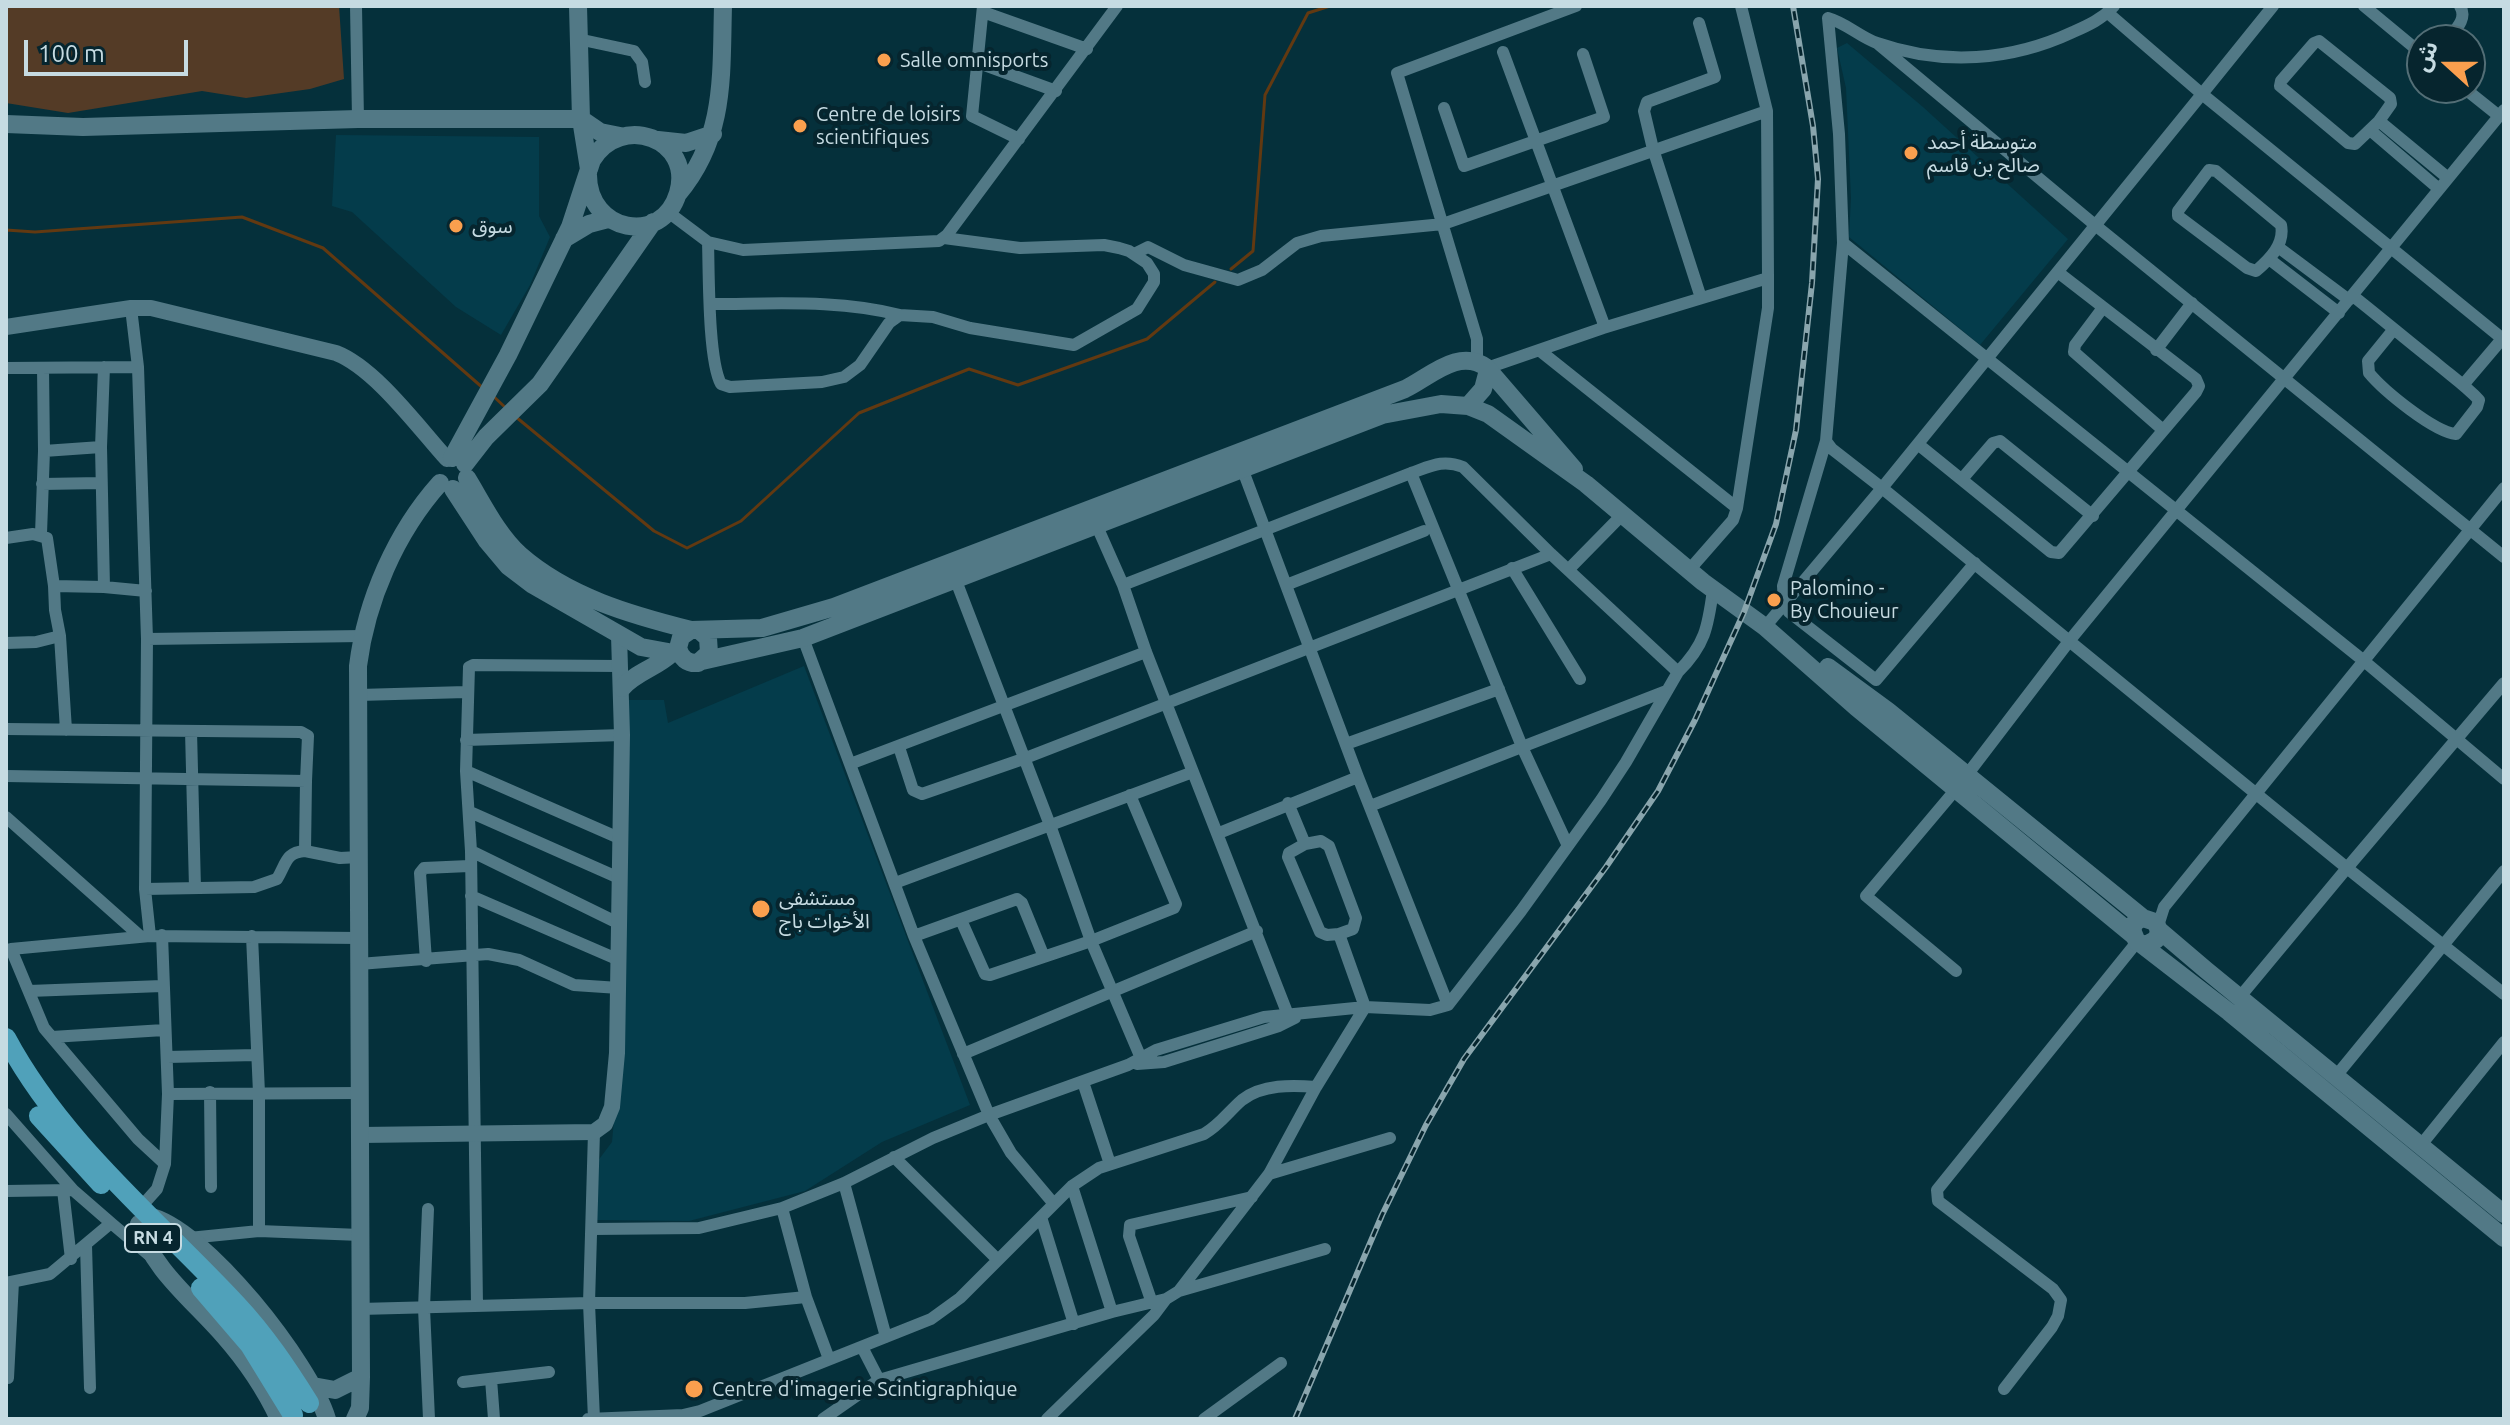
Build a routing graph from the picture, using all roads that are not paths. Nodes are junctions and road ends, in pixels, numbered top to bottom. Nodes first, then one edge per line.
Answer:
1 (356, 6) edge
2 (578, 6) edge
3 (723, 6) edge
4 (1117, 6) edge
5 (1576, 6) edge
6 (1741, 6) edge
7 (2273, 6) edge
8 (2364, 6) edge
9 (983, 9) edge
10 (2111, 9) edge
11 (1828, 12) edge
12 (1699, 23) dead end
13 (578, 39) junction
14 (2406, 41) edge
15 (1876, 42) junction
16 (1087, 49) junction
17 (1503, 52) dead end
18 (1583, 54) dead end
19 (979, 63) junction
20 (645, 82) dead end
21 (1056, 91) junction
22 (2202, 94) junction
23 (1444, 108) dead end
24 (1767, 111) junction
25 (2501, 113) edge
26 (358, 119) junction
27 (581, 119) junction
28 (6, 124) edge
29 (2374, 126) junction
30 (713, 134) junction
31 (620, 136) junction
32 (1019, 139) junction
33 (656, 140) junction
34 (1536, 141) junction
35 (1653, 149) junction
36 (589, 172) junction
37 (2448, 178) junction
38 (1554, 187) junction
39 (2439, 189) junction
40 (678, 194) junction
41 (660, 217) junction
42 (608, 219) junction
43 (1443, 224) junction
44 (2095, 225) junction
45 (944, 238) junction
46 (564, 239) junction
47 (708, 242) junction
48 (1843, 243) junction
49 (2278, 247) junction
50 (2391, 250) junction
51 (1134, 254) junction
52 (2269, 259) junction
53 (2059, 273) junction
54 (1768, 278) junction
55 (1701, 298) junction
56 (2351, 298) junction
57 (2192, 303) junction
58 (710, 304) junction
59 (131, 308) junction
60 (2102, 309) junction
61 (2339, 313) junction
62 (900, 315) junction
63 (6, 327) edge
64 (1603, 328) junction
65 (2394, 329) junction
66 (2503, 340) edge
67 (1539, 350) junction
68 (2156, 350) junction
69 (1988, 360) junction
70 (1446, 366) junction
71 (104, 367) junction
72 (138, 367) junction
73 (1484, 367) junction
74 (6, 368) edge
75 (43, 368) junction
76 (2285, 380) junction
77 (2463, 385) junction
78 (1441, 404) junction
79 (1468, 406) junction
80 (2163, 430) junction
81 (1826, 441) junction
82 (1919, 445) junction
83 (101, 447) junction
84 (44, 451) junction
85 (1242, 468) junction
86 (454, 472) junction
87 (1411, 473) junction
88 (2128, 474) junction
89 (1962, 479) junction
90 (101, 483) junction
91 (42, 484) junction
92 (1586, 484) junction
93 (1882, 488) junction
94 (2504, 488) edge
95 (1737, 508) junction
96 (2177, 513) junction
97 (1622, 515) junction
98 (2093, 516) junction
99 (1096, 524) junction
100 (1264, 529) junction
101 (2470, 530) junction
102 (1424, 531) dead end
103 (41, 534) junction
104 (6, 538) edge
105 (1551, 554) junction
106 (2504, 557) edge
107 (1975, 563) junction
108 (1512, 568) junction
109 (1690, 569) junction
110 (1568, 570) junction
111 (952, 571) junction
112 (1123, 585) junction
113 (1286, 585) junction
114 (54, 586) junction
115 (104, 587) junction
116 (1460, 590) junction
117 (1713, 590) junction
118 (146, 591) junction
119 (1784, 604) junction
120 (1770, 621) junction
121 (695, 631) junction
122 (619, 635) junction
123 (60, 636) junction
124 (362, 636) junction
125 (803, 638) junction
126 (147, 639) junction
127 (2070, 640) junction
128 (6, 643) edge
129 (1310, 648) junction
130 (1146, 652) junction
131 (675, 654) junction
132 (702, 661) junction
133 (2364, 661) junction
134 (620, 666) junction
135 (1678, 672) junction
136 (1580, 679) dead end
137 (2504, 683) edge
138 (622, 688) junction
139 (1499, 689) junction
140 (1666, 691) junction
141 (466, 692) junction
142 (1865, 694) junction
143 (359, 695) junction
144 (1166, 702) junction
145 (1003, 705) junction
146 (6, 729) edge
147 (66, 730) junction
148 (145, 731) junction
149 (191, 731) junction
150 (622, 735) junction
151 (2456, 739) junction
152 (466, 740) junction
153 (1346, 744) junction
154 (899, 747) junction
155 (1523, 749) junction
156 (1023, 759) junction
157 (850, 764) junction
158 (466, 771) junction
159 (1193, 772) junction
160 (6, 776) edge
161 (145, 777) junction
162 (1358, 777) junction
163 (194, 778) junction
164 (2504, 779) edge
165 (306, 781) junction
166 (1962, 782) junction
167 (2258, 793) junction
168 (1130, 795) junction
169 (1288, 803) junction
170 (1370, 806) junction
171 (470, 812) junction
172 (6, 817) edge
173 (1050, 825) junction
174 (1219, 833) junction
175 (619, 838) junction
176 (1305, 844) junction
177 (1568, 846) junction
178 (305, 851) junction
179 (471, 851) junction
180 (359, 857) junction
181 (469, 866) junction
182 (2347, 868) junction
183 (2504, 871) edge
184 (619, 878) junction
185 (895, 883) junction
186 (195, 888) junction
187 (145, 889) junction
188 (471, 896) junction
189 (961, 920) junction
190 (2151, 923) junction
191 (620, 924) junction
192 (1257, 931) junction
193 (1339, 934) junction
194 (151, 936) junction
195 (252, 936) junction
196 (914, 936) junction
197 (359, 938) junction
198 (2137, 940) junction
199 (1091, 941) junction
200 (2444, 944) junction
201 (9, 949) edge
202 (470, 955) junction
203 (1044, 957) junction
204 (619, 960) junction
205 (426, 961) junction
206 (359, 964) junction
207 (1956, 971) dead end
208 (162, 986) junction
209 (619, 988) junction
210 (29, 991) junction
211 (1112, 991) junction
212 (2504, 994) edge
213 (2239, 998) junction
214 (1448, 1005) junction
215 (1365, 1007) junction
216 (1293, 1017) junction
217 (164, 1030) junction
218 (52, 1037) junction
219 (6, 1038) edge
220 (2504, 1042) edge
221 (963, 1054) junction
222 (256, 1055) junction
223 (167, 1057) junction
224 (1142, 1061) junction
225 (6, 1066) edge
226 (2336, 1076) junction
227 (1083, 1082) junction
228 (1316, 1087) junction
229 (210, 1092) junction
230 (259, 1093) junction
231 (361, 1093) junction
232 (168, 1094) junction
233 (6, 1114) edge
234 (989, 1115) junction
235 (594, 1132) junction
236 (474, 1133) junction
237 (361, 1135) junction
238 (1390, 1138) dead end
239 (2421, 1145) junction
240 (894, 1157) junction
241 (165, 1164) junction
242 (1110, 1164) junction
243 (1269, 1174) junction
244 (844, 1183) junction
245 (1072, 1186) junction
246 (211, 1187) dead end
247 (68, 1190) junction
248 (6, 1191) edge
249 (1252, 1197) junction
250 (1054, 1204) junction
251 (782, 1208) junction
252 (428, 1209) dead end
253 (2504, 1214) edge
254 (143, 1216) junction
255 (1041, 1217) junction
256 (111, 1223) junction
257 (593, 1229) junction
258 (259, 1231) junction
259 (2504, 1231) edge
260 (360, 1235) junction
261 (189, 1238) junction
262 (2504, 1238) edge
263 (86, 1245) junction
264 (1325, 1249) dead end
265 (71, 1259) junction
266 (154, 1259) junction
267 (997, 1259) junction
268 (10, 1282) edge
269 (1179, 1291) junction
270 (806, 1297) junction
271 (1166, 1299) junction
272 (589, 1303) junction
273 (1152, 1303) junction
274 (477, 1305) junction
275 (424, 1308) junction
276 (360, 1309) junction
277 (1112, 1312) junction
278 (1074, 1324) junction
279 (886, 1337) junction
280 (862, 1347) junction
281 (829, 1359) junction
282 (1281, 1363) dead end
283 (549, 1372) dead end
284 (361, 1377) junction
285 (8, 1378) dead end
286 (491, 1379) junction
287 (879, 1380) junction
288 (463, 1382) dead end
289 (90, 1388) dead end
290 (2004, 1389) dead end
291 (298, 1406) edge
292 (358, 1413) edge
293 (327, 1419) edge
294 (429, 1419) edge
295 (494, 1419) edge
296 (592, 1419) edge
297 (823, 1419) edge
298 (1047, 1419) edge
299 (1204, 1419) edge

1 - 26 street
2 - 13 main road
3 - 30 main road
4 - 16 street
5 - 43 street
6 - 24 street
7 - 22 street
8 - 14 street
9 - 16 street
9 - 19 street
10 - 15 street
10 - 22 street
11 - 15 street
11 - 48 street
12 - 35 street
13 - 20 street
13 - 27 main road
15 - 44 street
16 - 21 street
17 - 34 street
18 - 34 street
19 - 21 street
19 - 32 street
21 - 32 street
22 - 44 street
22 - 50 street
23 - 34 street
24 - 35 street
24 - 54 street
25 - 37 street
26 - 27 main road
26 - 28 main road
27 - 31 main road
27 - 36 main road
29 - 29 street
29 - 37 street
29 - 39 street
30 - 33 main road
30 - 40 main road
31 - 33 main road
31 - 36 main road
32 - 45 street
33 - 40 main road
34 - 38 street
35 - 38 street
35 - 55 street
36 - 42 main road
36 - 46 main road
37 - 39 street
38 - 43 street
38 - 64 street
39 - 50 street
40 - 41 main road
41 - 42 main road
41 - 47 street
41 - 86 main road
42 - 46 main road
43 - 51 street
43 - 73 street
44 - 53 street
44 - 57 street
45 - 47 street
45 - 51 street
46 - 86 main road
47 - 58 street
48 - 69 street
48 - 81 street
49 - 52 street
49 - 52 street
49 - 56 street
50 - 56 street
50 - 66 street
51 - 62 street
52 - 61 street
53 - 60 street
53 - 69 street
54 - 55 street
54 - 95 street
55 - 64 street
56 - 61 street
56 - 65 street
57 - 68 street
57 - 76 street
58 - 62 street
58 - 62 street
59 - 63 street
59 - 72 street
59 - 86 street
60 - 68 street
60 - 80 street
61 - 76 street
64 - 67 street
65 - 77 street
65 - 77 street
66 - 77 street
67 - 73 street
67 - 95 street
68 - 80 street
69 - 82 street
69 - 88 street
70 - 73 main road
70 - 78 main road
70 - 111 main road
71 - 72 street
71 - 75 street
71 - 83 street
72 - 118 street
73 - 79 main road
73 - 92 main road
74 - 75 street
75 - 84 street
76 - 96 street
76 - 101 street
78 - 79 main road
78 - 85 main road
79 - 92 main road
80 - 88 street
81 - 93 street
81 - 119 street
82 - 89 street
82 - 93 street
83 - 84 street
83 - 90 street
84 - 91 street
85 - 99 main road
85 - 100 street
86 - 121 main road
86 - 122 main road
86 - 124 main road
87 - 100 street
87 - 105 street
87 - 116 street
88 - 96 street
88 - 98 street
89 - 98 street
89 - 98 street
90 - 91 street
90 - 115 street
91 - 103 street
92 - 97 main road
93 - 107 street
93 - 119 street
94 - 101 street
95 - 109 street
96 - 127 street
96 - 133 street
97 - 109 main road
97 - 110 street
99 - 111 main road
99 - 112 street
100 - 112 street
100 - 113 street
101 - 106 street
101 - 133 street
102 - 113 street
103 - 104 street
103 - 114 street
105 - 108 street
105 - 110 street
107 - 127 street
107 - 142 street
108 - 116 street
108 - 136 street
109 - 117 main road
109 - 120 main road
110 - 135 street
111 - 121 main road
111 - 125 main road
111 - 145 street
112 - 130 street
113 - 129 street
114 - 115 street
114 - 123 street
115 - 118 street
116 - 129 street
116 - 139 street
117 - 135 street
117 - 142 main road
118 - 126 street
119 - 120 street
119 - 142 street
120 - 142 main road
121 - 131 main road
121 - 132 main road
122 - 131 main road
122 - 134 street
123 - 128 street
123 - 147 street
124 - 126 street
124 - 143 main road
125 - 132 main road
125 - 157 street
126 - 148 street
127 - 166 street
127 - 167 street
129 - 144 street
129 - 153 street
130 - 144 street
130 - 145 street
131 - 132 main road
131 - 138 main road
133 - 151 street
133 - 167 street
134 - 138 street
134 - 141 street
135 - 140 street
137 - 151 street
138 - 150 street
139 - 153 street
139 - 155 street
140 - 155 street
140 - 177 street
141 - 143 street
141 - 152 street
142 - 166 main road
143 - 180 main road
144 - 156 street
144 - 159 street
145 - 154 street
145 - 156 street
146 - 147 street
147 - 148 street
148 - 149 street
148 - 161 street
149 - 163 street
149 - 165 street
150 - 152 street
150 - 175 street
151 - 164 street
151 - 182 street
152 - 158 street
153 - 162 street
154 - 156 street
154 - 157 street
155 - 170 street
155 - 177 street
156 - 173 street
157 - 185 street
158 - 171 street
158 - 175 street
159 - 168 street
159 - 174 street
160 - 161 street
161 - 163 street
161 - 187 street
162 - 169 street
162 - 170 street
163 - 165 street
163 - 186 street
165 - 178 street
166 - 190 main road
166 - 198 main road
166 - 207 street
167 - 182 street
167 - 190 street
168 - 173 street
168 - 199 street
169 - 174 street
169 - 176 street
170 - 214 street
171 - 179 street
171 - 184 street
172 - 194 street
173 - 185 street
173 - 199 street
174 - 192 street
175 - 184 street
176 - 193 street
176 - 193 street
177 - 214 street
178 - 180 street
178 - 186 street
179 - 181 street
179 - 191 street
180 - 197 main road
181 - 188 street
181 - 205 street
182 - 200 street
182 - 213 street
183 - 200 street
184 - 191 street
185 - 196 street
186 - 187 street
187 - 194 street
188 - 202 street
188 - 204 street
189 - 196 street
189 - 203 street
189 - 203 street
190 - 198 main road
190 - 213 main road
191 - 204 street
192 - 211 street
192 - 216 street
193 - 215 street
194 - 195 street
194 - 201 street
194 - 208 street
195 - 197 street
195 - 222 street
196 - 221 street
197 - 206 main road
198 - 262 main road
198 - 290 street
199 - 203 street
199 - 211 street
200 - 212 street
200 - 226 street
201 - 210 street
202 - 205 street
202 - 209 street
202 - 236 street
204 - 209 street
205 - 206 street
206 - 231 main road
208 - 210 street
208 - 217 street
209 - 235 street
210 - 218 street
211 - 221 street
211 - 224 street
213 - 226 main road
214 - 215 street
215 - 216 street
215 - 228 street
216 - 224 street
217 - 218 street
217 - 223 street
218 - 241 street
219 - 254 highway, RN 4
220 - 239 street
221 - 234 street
222 - 223 street
222 - 230 street
223 - 232 street
224 - 227 street
225 - 254 highway, RN 4
226 - 239 main road
227 - 234 street
227 - 242 street
228 - 242 street
228 - 243 street
229 - 230 street
229 - 232 street
229 - 246 street
230 - 231 street
230 - 258 street
231 - 237 main road
232 - 241 street
233 - 247 street
234 - 240 street
234 - 250 street
235 - 236 street
235 - 257 street
236 - 237 street
236 - 274 street
237 - 260 main road
238 - 243 street
239 - 253 main road
240 - 244 street
240 - 267 street
241 - 254 street
242 - 245 street
243 - 249 street
244 - 251 street
244 - 279 street
245 - 250 street
245 - 277 street
247 - 248 street
247 - 256 street
247 - 265 street
249 - 269 street
249 - 273 street
250 - 255 street
251 - 257 street
251 - 270 street
252 - 275 street
254 - 261 main road
254 - 266 main road
254 - 291 highway, RN 4
255 - 267 street
255 - 278 street
256 - 263 street
256 - 266 street
257 - 272 street
258 - 260 street
258 - 261 street
259 - 262 main road
260 - 276 main road
261 - 291 main road
263 - 265 street
263 - 289 street
264 - 269 street
265 - 268 street
266 - 291 main road
267 - 279 street
268 - 285 street
269 - 271 street
270 - 272 street
270 - 281 street
271 - 273 street
271 - 298 street
272 - 274 street
272 - 296 street
273 - 277 street
274 - 275 street
275 - 276 street
275 - 294 street
276 - 284 main road
277 - 278 street
278 - 287 street
279 - 280 street
280 - 281 street
280 - 287 street
281 - 296 street
282 - 299 street
283 - 286 street
284 - 291 main road
284 - 292 main road
286 - 288 street
286 - 295 street
287 - 297 street
291 - 293 main road

